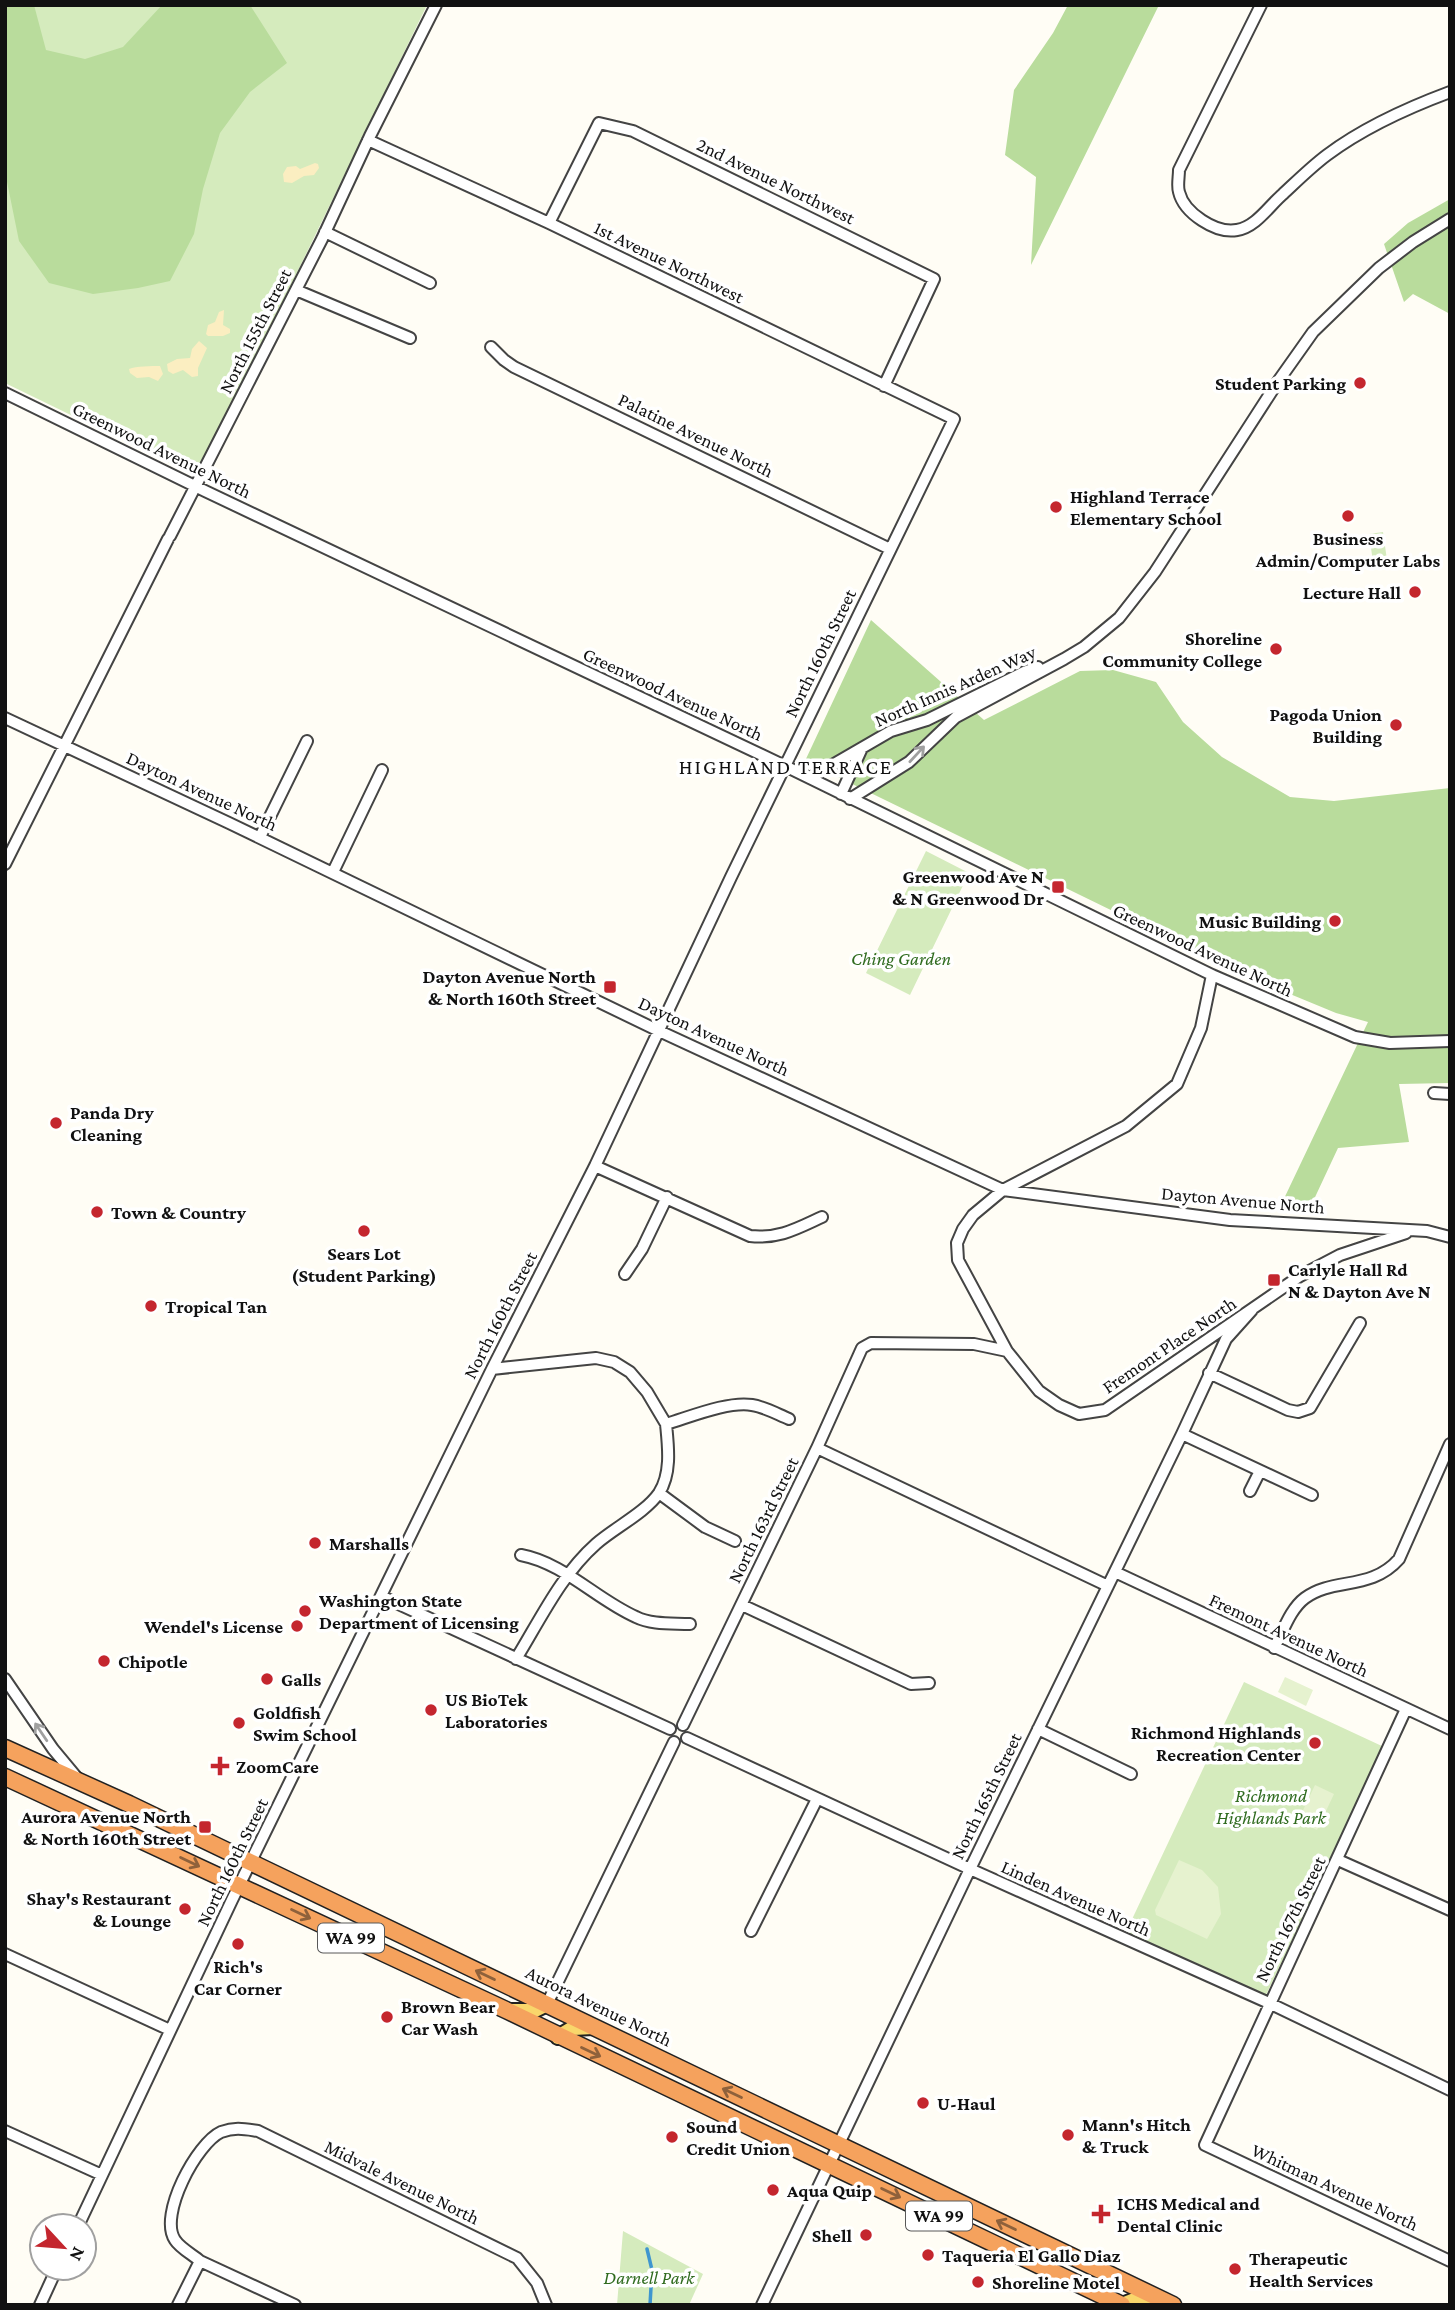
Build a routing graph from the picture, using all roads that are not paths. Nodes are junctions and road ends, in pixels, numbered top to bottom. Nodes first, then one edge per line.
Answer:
1 (436, 5) edge
2 (1261, 5) edge
3 (1450, 92) edge
4 (368, 140) junction
5 (1450, 219) edge
6 (549, 223) junction
7 (325, 232) junction
8 (430, 283) dead end
9 (296, 289) junction
10 (410, 338) dead end
11 (491, 347) dead end
12 (884, 386) junction
13 (5, 393) edge
14 (954, 419) joint
15 (195, 487) junction
16 (890, 549) junction
17 (1064, 659) junction
18 (5, 718) edge
19 (307, 741) dead end
20 (64, 746) junction
21 (862, 748) junction
22 (785, 765) junction
23 (382, 770) dead end
24 (810, 778) junction
25 (846, 797) junction
26 (260, 837) junction
27 (5, 864) edge
28 (332, 872) junction
29 (1212, 975) junction
30 (657, 1030) junction
31 (1450, 1041) edge
32 (1434, 1093) dead end
33 (1450, 1094) edge
34 (594, 1166) junction
35 (1003, 1189) junction
36 (667, 1198) junction
37 (822, 1217) dead end
38 (1345, 1227) junction
39 (1450, 1227) edge
40 (1408, 1231) junction
41 (1427, 1231) junction
42 (1450, 1237) edge
43 (1353, 1251) junction
44 (625, 1274) dead end
45 (1252, 1310) junction
46 (1360, 1323) dead end
47 (1007, 1350) junction
48 (492, 1369) junction
49 (1209, 1373) junction
50 (789, 1419) dead end
51 (666, 1424) junction
52 (1182, 1434) junction
53 (1450, 1444) edge
54 (817, 1448) junction
55 (1260, 1471) junction
56 (1250, 1491) dead end
57 (659, 1493) junction
58 (1312, 1495) dead end
59 (735, 1541) dead end
60 (521, 1555) dead end
61 (1115, 1573) junction
62 (567, 1576) junction
63 (1108, 1587) junction
64 (381, 1596) junction
65 (742, 1605) junction
66 (690, 1624) dead end
67 (1274, 1648) junction
68 (516, 1659) junction
69 (5, 1679) edge
70 (929, 1683) dead end
71 (1406, 1709) junction
72 (683, 1725) junction
73 (1038, 1729) junction
74 (1450, 1729) edge
75 (670, 1730) junction
76 (687, 1738) junction
77 (674, 1742) junction
78 (5, 1748) edge
79 (1131, 1774) dead end
80 (5, 1777) edge
81 (80, 1782) junction
82 (817, 1799) junction
83 (1338, 1860) junction
84 (251, 1863) junction
85 (970, 1869) junction
86 (239, 1886) junction
87 (1450, 1910) edge
88 (751, 1931) dead end
89 (5, 1954) edge
90 (1269, 2003) junction
91 (547, 2004) junction
92 (508, 2011) junction
93 (593, 2027) junction
94 (170, 2031) junction
95 (558, 2037) junction
96 (1450, 2090) edge
97 (5, 2131) edge
98 (838, 2144) junction
99 (1205, 2145) joint
100 (829, 2163) junction
101 (102, 2175) junction
102 (85, 2212) edge
103 (200, 2261) junction
104 (1450, 2261) edge
105 (1119, 2280) junction
106 (51, 2282) edge
107 (1086, 2287) junction
108 (1156, 2297) junction
109 (40, 2305) edge
110 (178, 2305) edge
111 (295, 2305) edge
112 (546, 2305) edge
113 (762, 2305) edge
114 (1122, 2305) edge
115 (1173, 2305) edge

1 - 4 street, North 155th Street
2 - 3 street
4 - 6 street, 1st Avenue Northwest
4 - 7 street, North 155th Street
5 - 17 street, North Innis Arden Way
6 - 12 street, 1st Avenue Northwest
6 - 12 street, 2nd Avenue Northwest
7 - 8 street
7 - 9 street, North 155th Street
9 - 10 street
9 - 15 street, North 155th Street
11 - 16 street, Palatine Avenue North
12 - 14 street, 1st Avenue Northwest
13 - 15 street, Greenwood Avenue North
14 - 16 street, North 160th Street
15 - 20 street, North 155th Street
15 - 22 street, Greenwood Avenue North
16 - 22 street, North 160th Street
17 - 21 street, North Innis Arden Way
25 -> 17 street, North Innis Arden Way
18 - 20 street, Dayton Avenue North
19 - 26 street
20 - 26 street, Dayton Avenue North
20 - 27 street, North 155th Street
21 - 24 street, North Innis Arden Way
21 - 25 street, North Innis Arden Way
22 - 24 street, Greenwood Avenue North
22 - 30 street, North 160th Street
23 - 28 street
24 - 25 street, Greenwood Avenue North
25 - 29 street, Greenwood Avenue North
26 - 28 street, Dayton Avenue North
28 - 30 street, Dayton Avenue North
29 - 31 street, Greenwood Avenue North
29 - 35 street, Fremont Place North
30 - 34 street, North 160th Street
30 - 35 street, Dayton Avenue North
32 - 33 street
34 - 36 street
34 - 48 street, North 160th Street
35 - 38 street, Dayton Avenue North
35 - 47 street, Fremont Place North
36 - 37 street
36 - 44 street
38 - 40 street, Dayton Avenue North
38 - 43 street
39 - 41 street
40 - 41 street, Dayton Avenue North
40 - 43 street
41 - 42 street, Dayton Avenue North
43 - 45 street
45 - 47 street, Fremont Place North
45 - 49 street, North 165th Street
46 - 49 street
47 - 54 street, North 163rd Street
48 - 51 street
48 - 64 street, North 160th Street
49 - 52 street, North 165th Street
50 - 51 street
51 - 57 street
52 - 55 street
52 - 61 street, North 165th Street
53 - 67 street
54 - 63 street
54 - 65 street, North 163rd Street
55 - 56 street
55 - 58 street
57 - 59 street
57 - 62 street
60 - 62 street
61 - 63 street, North 165th Street
61 - 67 street, Fremont Avenue North
62 - 66 street
62 - 68 street
63 - 73 street, North 165th Street
64 - 68 street
64 - 84 street, North 160th Street
65 - 70 street
65 - 72 street, North 163rd Street
67 - 71 street, Fremont Avenue North
68 - 75 street
81 -> 69 street
71 - 74 street, Fremont Avenue North
71 - 83 street, North 167th Street
72 - 75 street
72 - 76 street
73 - 79 street
73 - 85 street, North 165th Street
75 - 77 street
76 - 77 street
76 - 82 street, Linden Avenue North
77 - 91 street
78 - 81 highway, Aurora Avenue North / WA 99
80 -> 86 highway, WA 99
81 - 84 highway, Aurora Avenue North / WA 99
82 - 85 street, Linden Avenue North
82 - 88 street
83 - 87 street
83 - 90 street, North 167th Street
84 - 86 street, North 160th Street
91 -> 84 highway, Aurora Avenue North / WA 99
85 - 90 street, Linden Avenue North
85 - 98 street, North 165th Street
86 -> 92 highway, WA 99
86 - 94 street, North 160th Street
89 - 94 street
90 - 96 street, Linden Avenue North
90 - 99 street, North 167th Street
91 - 92 main road
91 - 93 highway, Aurora Avenue North / WA 99
92 - 95 highway, WA 99
93 - 95 main road
98 -> 93 highway, Aurora Avenue North / WA 99
94 - 101 street, North 160th Street
95 -> 100 highway, WA 99
97 - 101 street
98 - 100 street, North 165th Street
105 -> 98 highway, Aurora Avenue North / WA 99
99 - 104 street, Whitman Avenue North
100 -> 107 highway, WA 99
100 - 113 street, North 165th Street
101 - 102 street, North 160th Street
103 - 110 street
103 - 111 street
103 - 112 street, Midvale Avenue North
105 - 107 main road
105 - 108 highway, Aurora Avenue North / WA 99
106 - 109 street
107 - 114 highway, WA 99
108 - 114 main road
108 - 115 highway, Aurora Avenue North / WA 99

